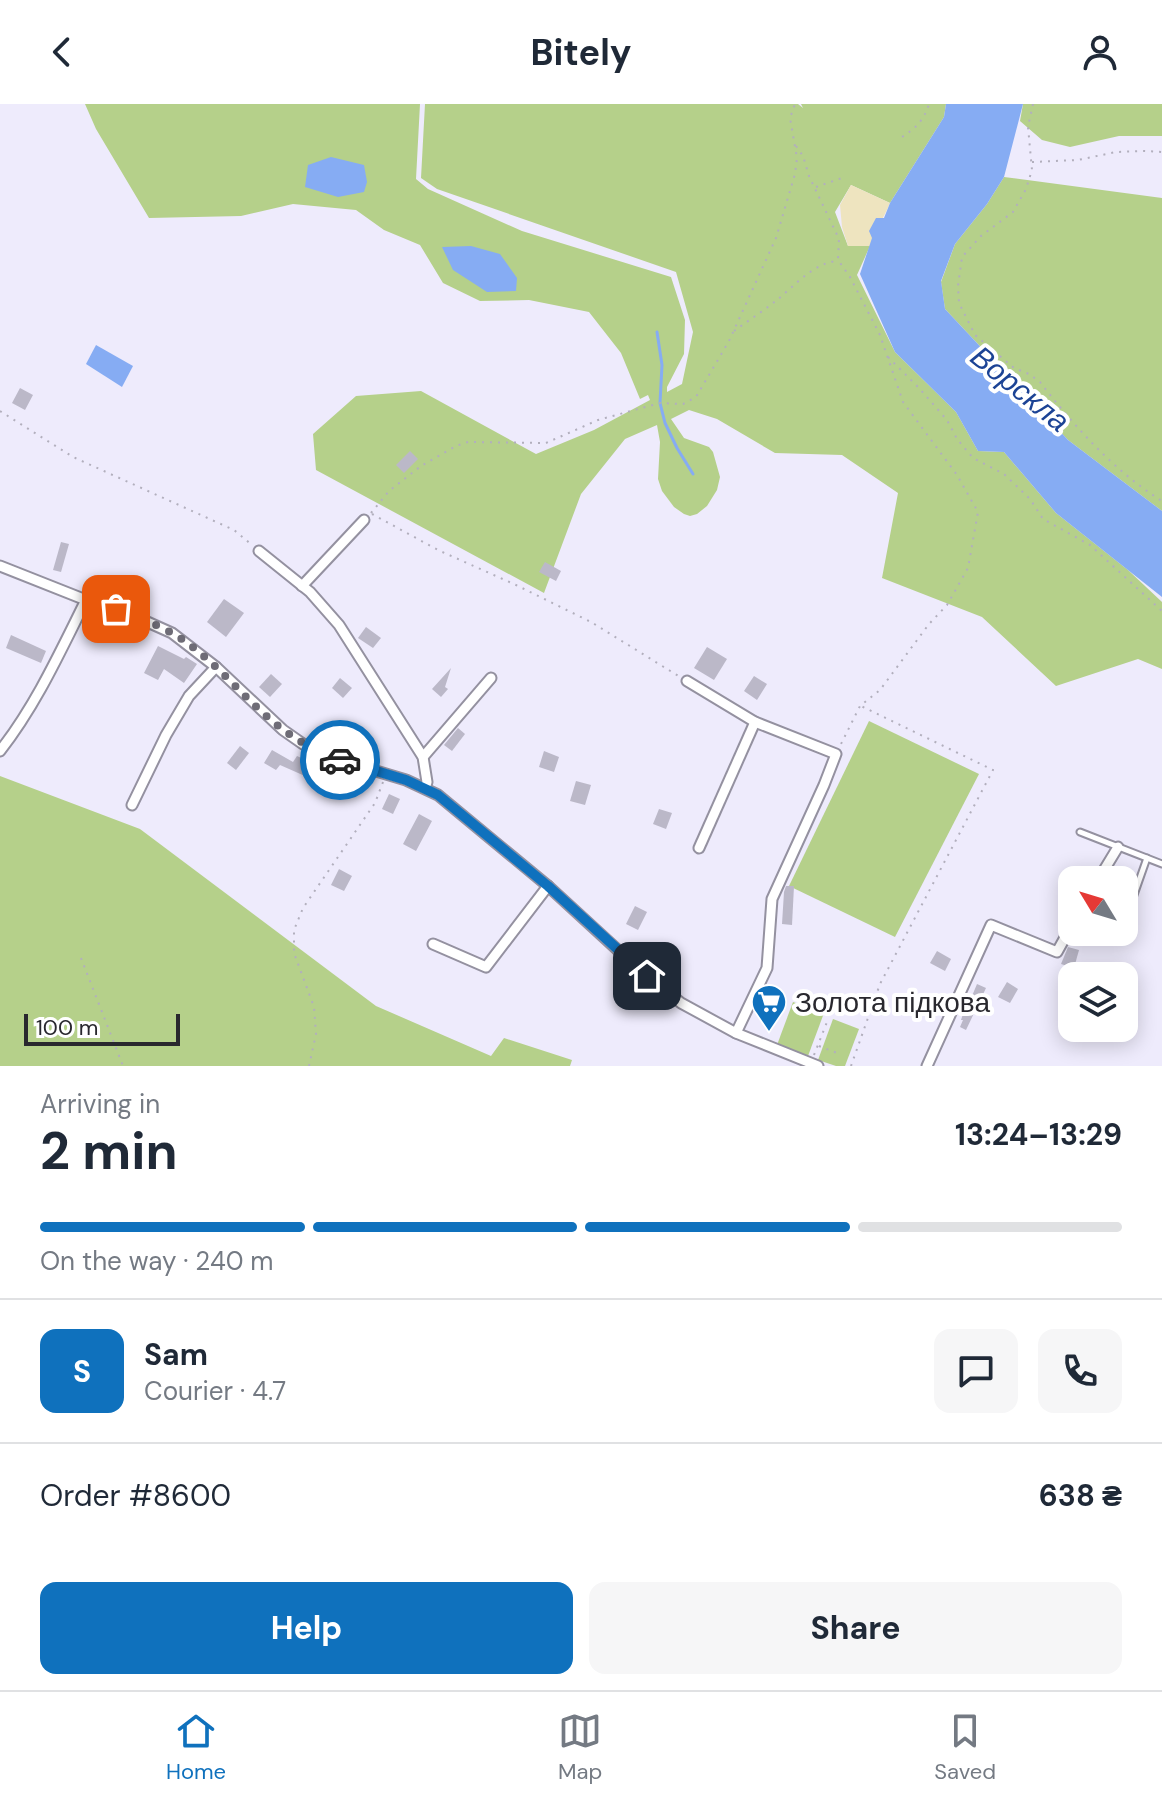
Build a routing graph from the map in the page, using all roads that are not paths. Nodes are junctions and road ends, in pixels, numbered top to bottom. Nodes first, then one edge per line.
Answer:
1 (368, 516) road end
2 (259, 551) road end
3 (0, 566) edge
4 (302, 586) junction
5 (86, 600) junction
6 (216, 667) junction
7 (491, 678) dead end
8 (687, 681) road end
9 (755, 722) junction
10 (0, 751) edge
11 (423, 757) junction
12 (425, 788) junction
13 (132, 805) dead end
14 (1080, 832) dead end
15 (1118, 847) junction
16 (699, 848) dead end
17 (1147, 858) junction
18 (1162, 864) edge
19 (1106, 866) edge
20 (1138, 884) edge
21 (548, 886) junction
22 (433, 944) dead end
23 (1060, 946) edge
24 (736, 1033) junction
25 (814, 1065) edge
26 (927, 1066) edge

1 - 4 street
2 - 4 street
3 - 5 street
4 - 11 street
5 - 6 street
5 - 10 street
6 - 12 street
6 - 13 street
7 - 11 street
8 - 9 street
9 - 16 street
9 - 24 street
11 - 12 street
12 - 21 street
14 - 15 lane
15 - 17 lane
15 - 19 street
17 - 18 lane
17 - 20 lane
21 - 22 street
21 - 24 street
23 - 26 street
24 - 25 street

